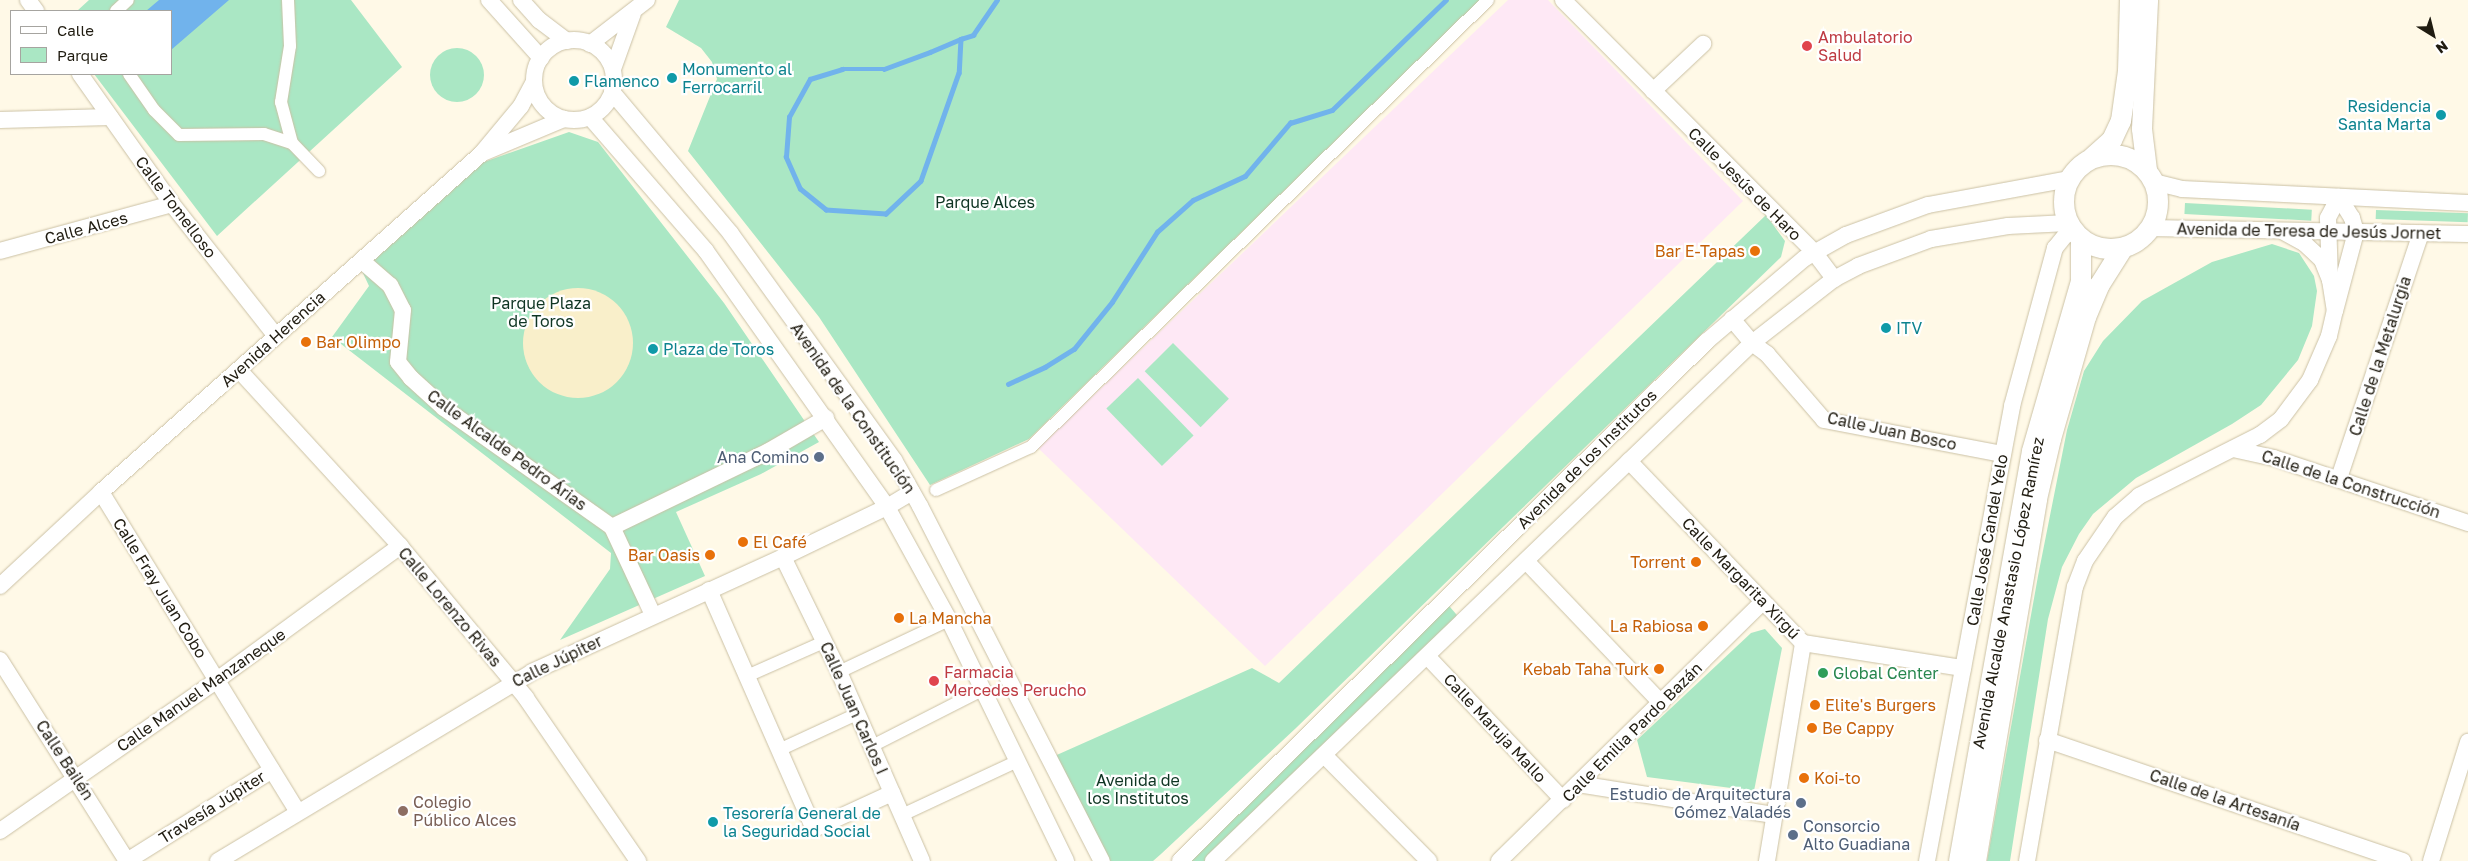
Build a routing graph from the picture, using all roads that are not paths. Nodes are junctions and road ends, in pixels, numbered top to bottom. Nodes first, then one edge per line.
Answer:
1 (128, 0) edge
2 (288, 0) edge
3 (489, 0) edge
4 (521, 0) edge
5 (648, 0) edge
6 (1488, 0) edge
7 (1563, 0) edge
8 (2130, 0) edge
9 (2148, 0) edge
10 (117, 10) edge
11 (633, 13) junction
12 (567, 41) junction
13 (590, 44) junction
14 (1703, 44) dead end
15 (541, 58) junction
16 (613, 69) junction
17 (81, 75) edge
18 (130, 75) edge
19 (534, 82) junction
20 (1652, 91) junction
21 (612, 92) junction
22 (110, 117) junction
23 (590, 117) junction
24 (564, 119) junction
25 (0, 120) edge
26 (292, 143) junction
27 (480, 154) junction
28 (2092, 158) junction
29 (319, 171) dead end
30 (2150, 176) junction
31 (2069, 178) junction
32 (2339, 197) junction
33 (172, 204) junction
34 (2468, 204) edge
35 (2150, 228) junction
36 (2073, 230) junction
37 (2280, 230) junction
38 (2329, 231) junction
39 (2356, 232) junction
40 (2421, 233) junction
41 (2468, 234) edge
42 (2123, 248) junction
43 (0, 251) edge
44 (1814, 252) junction
45 (362, 260) junction
46 (1834, 279) junction
47 (2330, 280) junction
48 (2335, 311) junction
49 (1732, 319) junction
50 (276, 336) junction
51 (1752, 343) junction
52 (239, 370) junction
53 (826, 418) junction
54 (2233, 449) junction
55 (2003, 454) junction
56 (1628, 461) junction
57 (2339, 478) junction
58 (936, 490) dead end
59 (101, 492) junction
60 (912, 492) junction
61 (887, 507) junction
62 (2468, 523) edge
63 (612, 527) junction
64 (400, 546) junction
65 (783, 557) junction
66 (1526, 561) junction
67 (0, 586) edge
68 (709, 590) junction
69 (1444, 600) junction
70 (1764, 602) junction
71 (653, 615) junction
72 (949, 620) junction
73 (1462, 621) junction
74 (824, 642) junction
75 (1803, 643) junction
76 (1427, 656) junction
77 (0, 660) edge
78 (1963, 668) junction
79 (839, 672) junction
80 (747, 676) junction
81 (217, 680) junction
82 (513, 683) junction
83 (984, 689) junction
84 (1662, 703) junction
85 (858, 714) junction
86 (2047, 740) junction
87 (2468, 742) edge
88 (872, 746) junction
89 (779, 750) junction
90 (1324, 754) junction
91 (1018, 761) junction
92 (272, 770) junction
93 (77, 778) junction
94 (1578, 784) junction
95 (892, 793) junction
96 (1563, 800) junction
97 (297, 811) junction
98 (902, 815) junction
99 (1774, 815) junction
100 (0, 831) edge
101 (1218, 859) edge
102 (127, 861) edge
103 (218, 861) edge
104 (638, 861) edge
105 (922, 861) edge
106 (1066, 861) edge
107 (1102, 861) edge
108 (1180, 861) edge
109 (1429, 861) edge
110 (1499, 861) edge
111 (1767, 861) edge
112 (1927, 861) edge
113 (1959, 861) edge
114 (1976, 861) edge
115 (2027, 861) edge
116 (2403, 861) edge
117 (2431, 861) edge

1 - 10 street
2 - 26 street
3 - 15 street
4 - 12 street
5 - 11 street
6 - 58 street
7 - 20 street, Calle Jesús de Haro
8 - 28 street
9 - 30 street
11 - 13 street
11 - 16 street
12 - 13 street
12 - 15 street
13 - 16 street
14 - 20 street
15 - 19 street, Avenida Herencia
16 - 21 street
17 - 22 street, Calle Tomelloso
18 - 26 street
19 - 24 street
19 - 27 street, Avenida Herencia
20 - 44 street, Calle Jesús de Haro
21 - 23 street
21 - 60 street, Avenida de la Constitución
22 - 25 street
22 - 33 street, Calle Tomelloso
23 - 24 street
23 - 53 street, Avenida de la Constitución
24 - 27 street
26 - 29 street
27 - 45 street, Avenida Herencia
28 - 30 street
28 - 31 street
30 - 32 street, Avenida de Teresa de Jesús Jornet
30 - 35 street
31 - 36 street
31 - 44 street, Avenida de los Institutos
32 - 34 street, Avenida de Teresa de Jesús Jornet
32 - 38 street
32 - 39 street
33 - 43 street, Calle Alces
33 - 50 street, Calle Tomelloso
35 - 37 street, Avenida de Teresa de Jesús Jornet
35 - 42 street
36 - 42 street
36 - 46 street, Avenida de los Institutos
36 - 55 street, Calle José Candel Yelo
36 - 113 street, Avenida Alcalde Anastasio López Ramírez
37 - 38 street, Avenida de Teresa de Jesús Jornet
37 - 47 street
38 - 39 street, Avenida de Teresa de Jesús Jornet
38 - 47 street
39 - 40 street, Avenida de Teresa de Jesús Jornet
39 - 48 street
40 - 41 street, Avenida de Teresa de Jesús Jornet
40 - 57 street, Calle de la Metalurgia
42 - 114 street, Avenida Alcalde Anastasio López Ramírez
44 - 46 street, Calle Jesús de Haro
44 - 49 street, Avenida de los Institutos
45 - 50 street, Avenida Herencia
45 - 63 street, Calle Alcalde Pedro Árias
46 - 51 street, Avenida de los Institutos
47 - 48 street
48 - 54 street
49 - 51 street
49 - 69 street, Avenida de los Institutos
50 - 52 street, Avenida Herencia
51 - 55 street, Calle Juan Bosco
51 - 56 street, Avenida de los Institutos
52 - 59 street, Avenida Herencia
52 - 64 street, Calle Lorenzo Rivas
53 - 61 street, Avenida de la Constitución
53 - 63 street
54 - 57 street, Calle de la Construcción
54 - 86 street
55 - 78 street, Calle José Candel Yelo
56 - 66 street, Avenida de los Institutos
56 - 70 street, Calle Margarita Xirgú
57 - 62 street, Calle de la Construcción
59 - 67 street, Avenida Herencia
59 - 81 street, Calle Fray Juan Cobo
60 - 61 street, Calle Júpiter
60 - 107 street, Avenida de la Constitución
61 - 65 street, Calle Júpiter
61 - 72 street, Avenida de la Constitución
63 - 71 street, Calle Alcalde Pedro Árias
64 - 81 street, Calle Manuel Manzaneque
64 - 82 street, Calle Lorenzo Rivas
65 - 68 street, Calle Júpiter
65 - 74 street, Calle Juan Carlos I
66 - 73 street, Avenida de los Institutos
66 - 84 street
68 - 71 street, Calle Júpiter
68 - 80 street
69 - 73 street
69 - 108 street, Avenida de los Institutos
70 - 75 street, Calle Margarita Xirgú
70 - 84 street, Calle Emilia Pardo Bazán
71 - 82 street, Calle Júpiter
72 - 79 street
72 - 83 street, Avenida de la Constitución
73 - 76 street, Avenida de los Institutos
74 - 79 street, Calle Juan Carlos I
74 - 80 street
75 - 78 street, Calle Margarita Xirgú
75 - 99 street
76 - 90 street, Avenida de los Institutos
76 - 96 street, Calle Maruja Mallo
77 - 93 street, Calle Bailén
78 - 112 street, Calle José Candel Yelo
79 - 85 street, Calle Juan Carlos I
80 - 89 street
81 - 92 street, Calle Fray Juan Cobo
81 - 93 street, Calle Manuel Manzaneque
82 - 97 street, Calle Júpiter
82 - 104 street, Calle Lorenzo Rivas
83 - 88 street
83 - 91 street, Avenida de la Constitución
84 - 94 street, Calle Emilia Pardo Bazán
85 - 88 street, Calle Juan Carlos I
85 - 89 street
86 - 115 street
86 - 116 street, Calle de la Artesanía
87 - 117 street
88 - 95 street, Calle Juan Carlos I
89 - 95 street
90 - 101 street, Avenida de los Institutos
90 - 109 street
91 - 98 street
91 - 106 street, Avenida de la Constitución
92 - 97 street, Calle Fray Juan Cobo
92 - 102 street, Travesía Júpiter
93 - 100 street, Calle Manuel Manzaneque
93 - 102 street, Calle Bailén
94 - 96 street, Calle Emilia Pardo Bazán
94 - 99 street
95 - 98 street, Calle Juan Carlos I
96 - 110 street, Calle Emilia Pardo Bazán
97 - 103 street, Calle Júpiter
98 - 105 street, Calle Juan Carlos I
99 - 111 street

